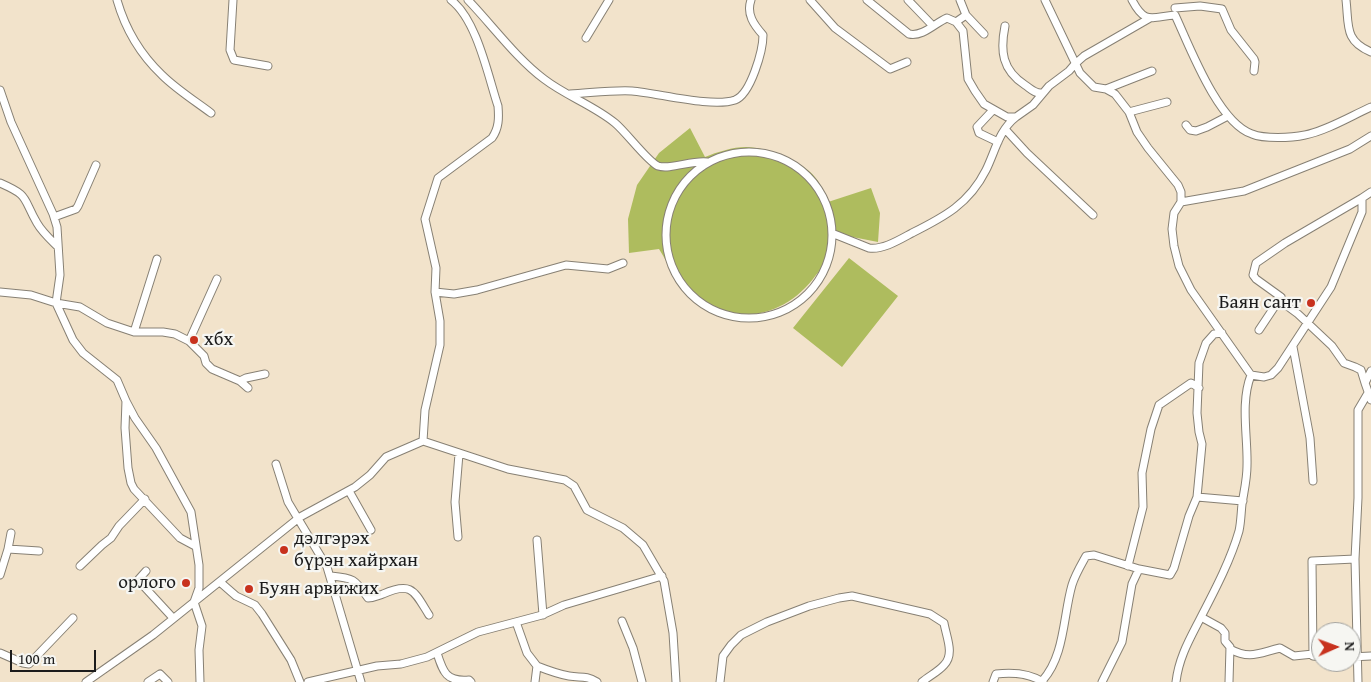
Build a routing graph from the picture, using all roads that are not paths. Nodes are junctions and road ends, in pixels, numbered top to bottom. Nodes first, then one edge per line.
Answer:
1 (117, 0) edge
2 (233, 0) edge
3 (451, 0) edge
4 (468, 0) edge
5 (609, 0) edge
6 (751, 0) edge
7 (810, 0) edge
8 (868, 0) edge
9 (908, 0) edge
10 (960, 0) edge
11 (1045, 0) edge
12 (1132, 0) edge
13 (1346, 0) edge
14 (1174, 8) edge
15 (966, 15) junction
16 (1150, 18) junction
17 (956, 22) junction
18 (933, 26) junction
19 (1005, 26) dead end
20 (984, 34) dead end
21 (586, 38) dead end
22 (1371, 52) edge
23 (907, 62) dead end
24 (1075, 64) junction
25 (268, 66) dead end
26 (1152, 70) dead end
27 (1254, 70) dead end
28 (1106, 89) junction
29 (0, 90) edge
30 (1042, 93) junction
31 (569, 94) junction
32 (1167, 102) dead end
33 (1371, 107) edge
34 (993, 110) junction
35 (1129, 112) junction
36 (210, 113) dead end
37 (1228, 116) junction
38 (1016, 118) junction
39 (1186, 125) dead end
40 (1005, 129) junction
41 (1371, 136) edge
42 (998, 142) junction
43 (707, 162) junction
44 (96, 166) dead end
45 (0, 183) edge
46 (1371, 192) edge
47 (1362, 198) junction
48 (1181, 202) junction
49 (1093, 215) dead end
50 (54, 217) junction
51 (834, 234) junction
52 (58, 247) junction
53 (157, 259) dead end
54 (623, 263) dead end
55 (217, 279) dead end
56 (0, 292) edge
57 (436, 292) junction
58 (1279, 300) junction
59 (56, 303) junction
60 (1307, 322) junction
61 (1259, 330) dead end
62 (134, 332) junction
63 (1222, 333) junction
64 (189, 340) junction
65 (1293, 347) junction
66 (1371, 371) edge
67 (265, 374) dead end
68 (1251, 375) junction
69 (240, 381) junction
70 (1365, 383) junction
71 (248, 388) dead end
72 (1199, 388) junction
73 (1368, 392) junction
74 (1371, 400) edge
75 (126, 401) junction
76 (423, 441) junction
77 (459, 454) junction
78 (276, 464) dead end
79 (1313, 481) dead end
80 (349, 491) junction
81 (1197, 497) junction
82 (145, 499) junction
83 (1242, 501) junction
84 (298, 519) junction
85 (371, 530) dead end
86 (11, 533) dead end
87 (458, 537) dead end
88 (537, 540) dead end
89 (195, 546) junction
90 (39, 551) dead end
91 (5, 553) edge
92 (1355, 559) junction
93 (80, 566) dead end
94 (1128, 566) junction
95 (1139, 569) junction
96 (146, 572) dead end
97 (0, 575) edge
98 (331, 576) junction
99 (662, 576) junction
100 (220, 582) junction
101 (194, 602) junction
102 (543, 614) junction
103 (429, 615) dead end
104 (1201, 617) junction
105 (73, 618) dead end
106 (172, 618) junction
107 (622, 620) dead end
108 (516, 622) junction
109 (1313, 622) edge
110 (1354, 622) edge
111 (1230, 649) junction
112 (0, 653) edge
113 (437, 653) junction
114 (1311, 654) edge
115 (537, 666) junction
116 (357, 670) junction
117 (86, 682) edge
118 (148, 682) edge
119 (168, 682) edge
120 (200, 682) edge
121 (300, 682) edge
122 (308, 682) edge
123 (361, 682) edge
124 (471, 682) edge
125 (535, 682) edge
126 (597, 682) edge
127 (642, 682) edge
128 (676, 682) edge
129 (720, 682) edge
130 (922, 682) edge
131 (993, 682) edge
132 (1042, 682) edge
133 (1102, 682) edge
134 (1176, 682) edge
135 (1229, 682) edge

1 - 36 street
2 - 25 street
3 - 57 street
4 - 31 street
5 - 21 street
6 - 31 street
7 - 23 street
8 - 18 street
9 - 18 street
10 - 15 street
11 - 24 street
12 - 16 street
13 - 22 street
14 - 16 street
14 - 27 street
14 - 37 street
15 - 17 street
15 - 20 street
16 - 24 street
17 - 18 street
17 - 34 street
19 - 30 street
24 - 28 street
24 - 30 street
26 - 28 street
28 - 35 street
29 - 50 street
30 - 38 street
31 - 43 street
32 - 35 street
33 - 37 street
34 - 38 street
34 - 42 street
35 - 48 street
37 - 39 street
38 - 40 street
40 - 42 street
40 - 49 street
41 - 48 street
42 - 51 street
43 - 51 street
43 - 51 street
44 - 50 street
45 - 52 street
46 - 47 street
47 - 58 street
47 - 60 street
48 - 63 street
50 - 52 street
52 - 59 street
53 - 62 street
54 - 57 street
55 - 64 street
56 - 59 street
57 - 76 street
58 - 60 street
58 - 61 street
59 - 62 street
59 - 75 street
60 - 65 street
60 - 70 street
62 - 64 street
63 - 68 street
63 - 72 street
64 - 69 street
65 - 68 street
65 - 79 street
66 - 70 street
67 - 69 street
68 - 83 street
69 - 71 street
70 - 73 street
72 - 81 street
72 - 94 street
73 - 74 street
73 - 92 street
75 - 82 street
75 - 89 street
76 - 77 street
76 - 80 street
77 - 87 street
77 - 99 street
78 - 84 street
80 - 84 street
80 - 85 street
81 - 83 street
81 - 95 street
82 - 89 street
82 - 93 street
83 - 104 street
84 - 98 street
84 - 100 street
86 - 91 street
88 - 102 street
89 - 101 street
90 - 91 street
91 - 97 street
92 - 109 street
92 - 110 street
94 - 95 street
94 - 132 street
95 - 133 street
96 - 106 street
98 - 103 street
98 - 116 street
99 - 102 street
99 - 128 street
100 - 101 street
100 - 121 street
101 - 106 street
101 - 120 street
102 - 108 street
104 - 111 street
104 - 134 street
105 - 112 street
106 - 117 street
107 - 127 street
108 - 113 street
108 - 115 street
111 - 114 street
111 - 135 street
113 - 116 street
113 - 124 street
115 - 125 street
115 - 126 street
116 - 122 street
116 - 123 street
118 - 119 street
129 - 130 street
131 - 132 street

